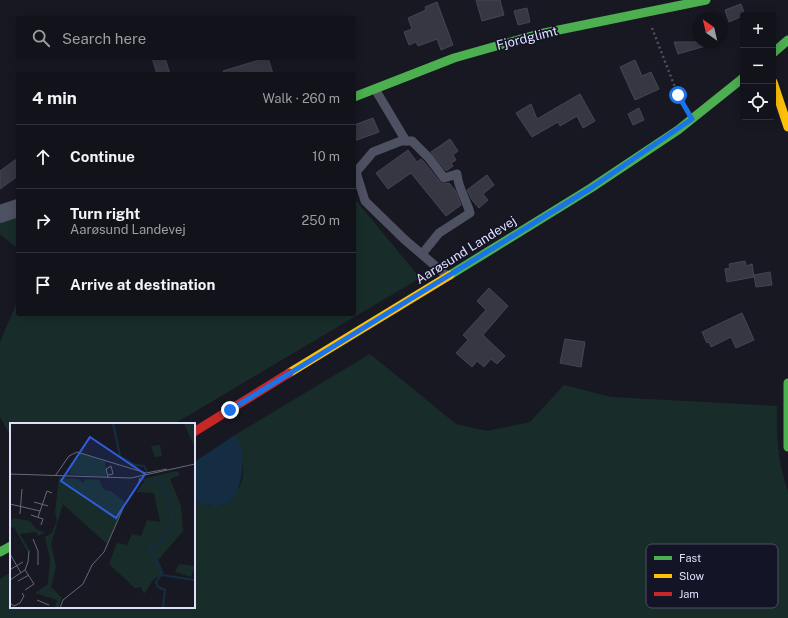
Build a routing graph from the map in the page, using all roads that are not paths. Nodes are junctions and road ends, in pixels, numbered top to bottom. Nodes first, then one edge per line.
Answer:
1 (706, 0) edge
2 (788, 40) edge
3 (776, 50) edge
4 (740, 80) edge
5 (774, 84) edge
6 (375, 88) junction
7 (356, 96) edge
8 (788, 127) edge
9 (406, 141) junction
10 (16, 209) edge
11 (0, 214) edge
12 (422, 254) junction
13 (447, 276) junction
14 (788, 382) edge
15 (195, 431) edge
16 (788, 447) edge
17 (10, 547) edge
18 (0, 552) edge

1 - 6 street, Fjordglimt
2 - 3 street
4 - 13 street, Aarøsund Landevej
5 - 8 street
6 - 7 street, Fjordglimt
6 - 9 lane
9 - 12 lane
9 - 12 lane
10 - 11 street
12 - 13 lane
13 - 15 street, Aarøsund Landevej
14 - 16 street
17 - 18 street

